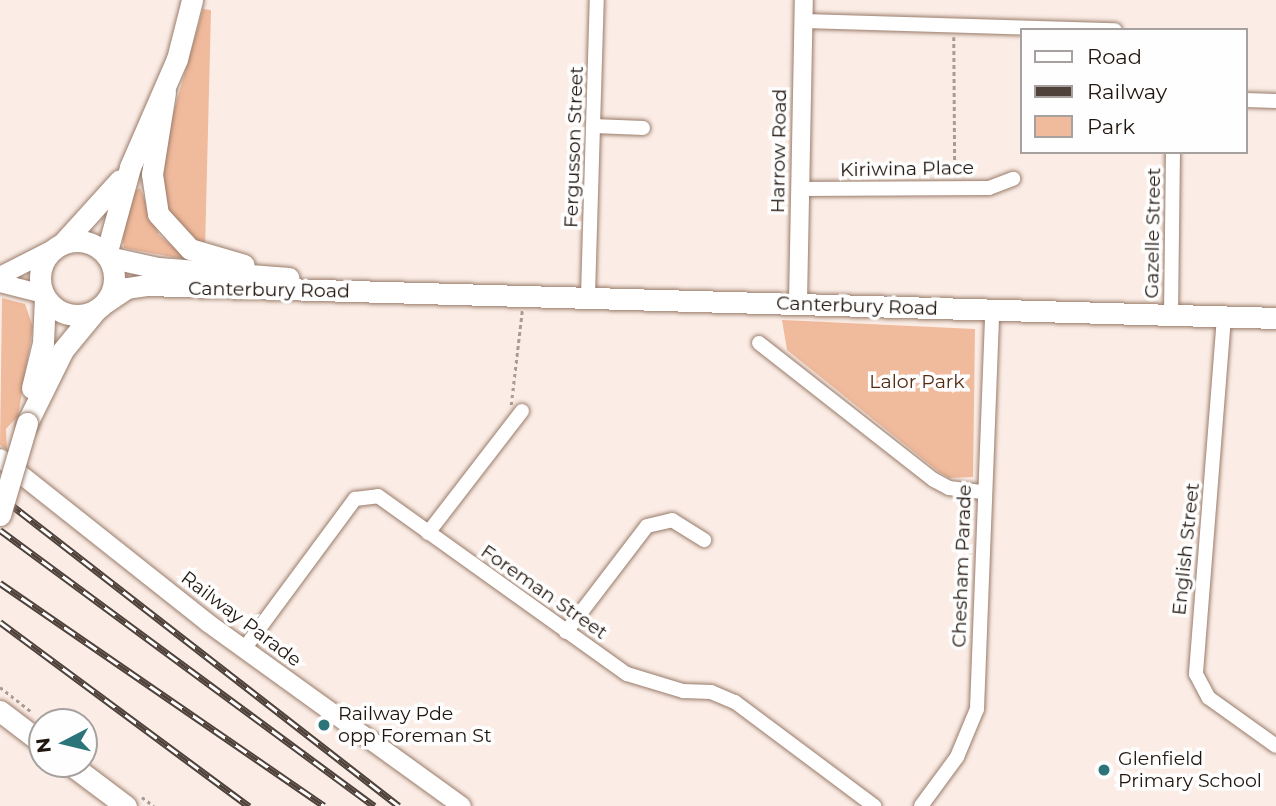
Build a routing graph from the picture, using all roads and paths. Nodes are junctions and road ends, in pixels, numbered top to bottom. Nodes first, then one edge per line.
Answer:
1 (192, 0) edge
2 (597, 0) edge
3 (804, 0) edge
4 (803, 20) junction
5 (954, 25) junction
6 (1051, 28) edge
7 (165, 92) junction
8 (1248, 100) edge
9 (1276, 101) edge
10 (594, 126) junction
11 (643, 128) dead end
12 (1173, 154) edge
13 (131, 167) junction
14 (1013, 179) dead end
15 (955, 188) junction
16 (799, 189) junction
17 (57, 247) junction
18 (107, 256) junction
19 (0, 276) edge
20 (329, 280) junction
21 (0, 283) edge
22 (437, 291) junction
23 (524, 294) junction
24 (44, 295) junction
25 (588, 295) junction
26 (798, 303) junction
27 (102, 305) junction
28 (992, 311) junction
29 (1171, 315) junction
30 (1224, 317) junction
31 (1276, 318) edge
32 (759, 343) dead end
33 (522, 411) dead end
34 (28, 421) junction
35 (512, 423) junction
36 (0, 458) edge
37 (983, 492) junction
38 (0, 514) edge
39 (428, 533) junction
40 (704, 540) dead end
41 (566, 632) junction
42 (244, 649) junction
43 (0, 687) edge
44 (28, 709) edge
45 (0, 711) edge
46 (28, 732) edge
47 (1276, 746) edge
48 (88, 778) edge
49 (125, 806) edge
50 (462, 806) edge
51 (874, 806) edge
52 (921, 806) edge

1 - 7 main road
2 - 10 street, Fergusson Street
3 - 4 street, Harrow Road
4 - 5 street
4 - 16 street, Harrow Road
5 - 6 street
5 - 15 path
7 - 13 main road
7 - 20 main road
8 - 9 street
10 - 11 street
10 - 25 street, Fergusson Street
12 - 29 street, Gazelle Street
13 - 17 main road
13 - 18 main road
14 - 15 street, Kiriwina Place
15 - 16 street, Kiriwina Place
16 - 26 street, Harrow Road
17 - 18 main road
17 - 19 street
17 - 24 main road
18 - 20 main road, Canterbury Road
18 - 27 main road
20 - 22 main road, Canterbury Road
21 - 24 street
22 - 23 main road, Canterbury Road
22 - 27 main road, Canterbury Road
23 - 25 main road, Canterbury Road
23 - 35 path
24 - 27 main road
24 - 34 main road
25 - 26 main road, Canterbury Road
26 - 28 main road, Canterbury Road
27 - 34 main road
28 - 29 main road, Canterbury Road
28 - 37 street, Chesham Parade
29 - 30 main road, Canterbury Road
30 - 31 main road, Canterbury Road
30 - 47 street, English Street
32 - 37 street
33 - 35 street
34 - 38 main road, bridge
35 - 39 street
36 - 42 street, Railway Parade
37 - 52 street, Chesham Parade
39 - 41 street, Foreman Street
39 - 42 street, Foreman Street
40 - 41 street
41 - 51 street, Foreman Street
42 - 50 street, Railway Parade
43 - 44 path
45 - 46 main road
48 - 49 main road

